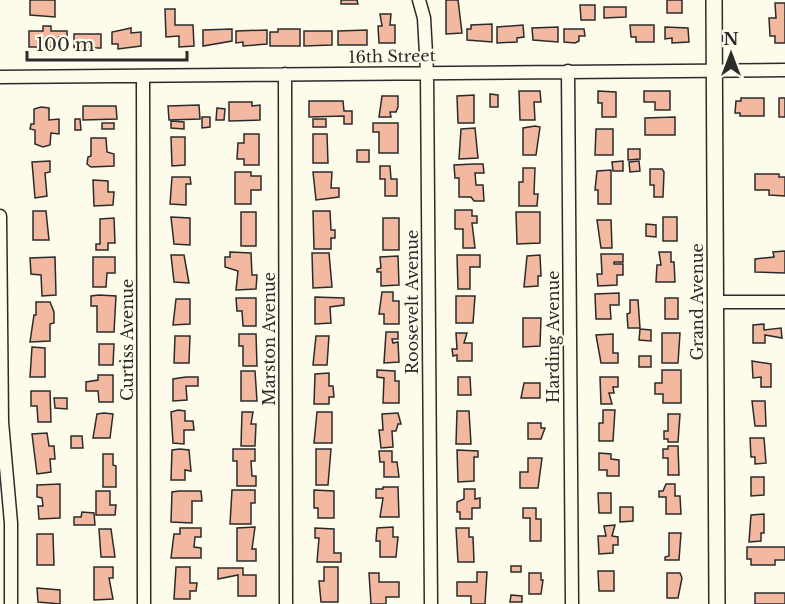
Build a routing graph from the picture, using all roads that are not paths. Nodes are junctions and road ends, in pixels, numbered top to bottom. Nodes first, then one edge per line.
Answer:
1 (419, 0) edge
2 (714, 0) edge
3 (568, 70) junction
4 (714, 70) junction
5 (785, 70) edge
6 (427, 72) junction
7 (285, 74) junction
8 (143, 75) junction
9 (0, 77) edge
10 (0, 216) edge
11 (0, 292) edge
12 (715, 302) junction
13 (785, 302) edge
14 (11, 604) edge
15 (144, 604) edge
16 (286, 604) edge
17 (431, 604) edge
18 (572, 604) edge
19 (717, 604) edge

1 - 6 street, Roosevelt Avenue
2 - 4 main road, Grand Avenue
3 - 4 street, 16th Street
3 - 6 street, 16th Street
3 - 18 street, Harding Avenue
4 - 5 street, 16th Street
4 - 12 main road, Grand Avenue
6 - 7 street, 16th Street
6 - 17 street, Roosevelt Avenue
7 - 8 street, 16th Street
7 - 16 street, Marston Avenue
8 - 9 street, 16th Street
8 - 15 street, Curtiss Avenue
10 - 11 street
11 - 14 street
12 - 13 street
12 - 19 main road, Grand Avenue

